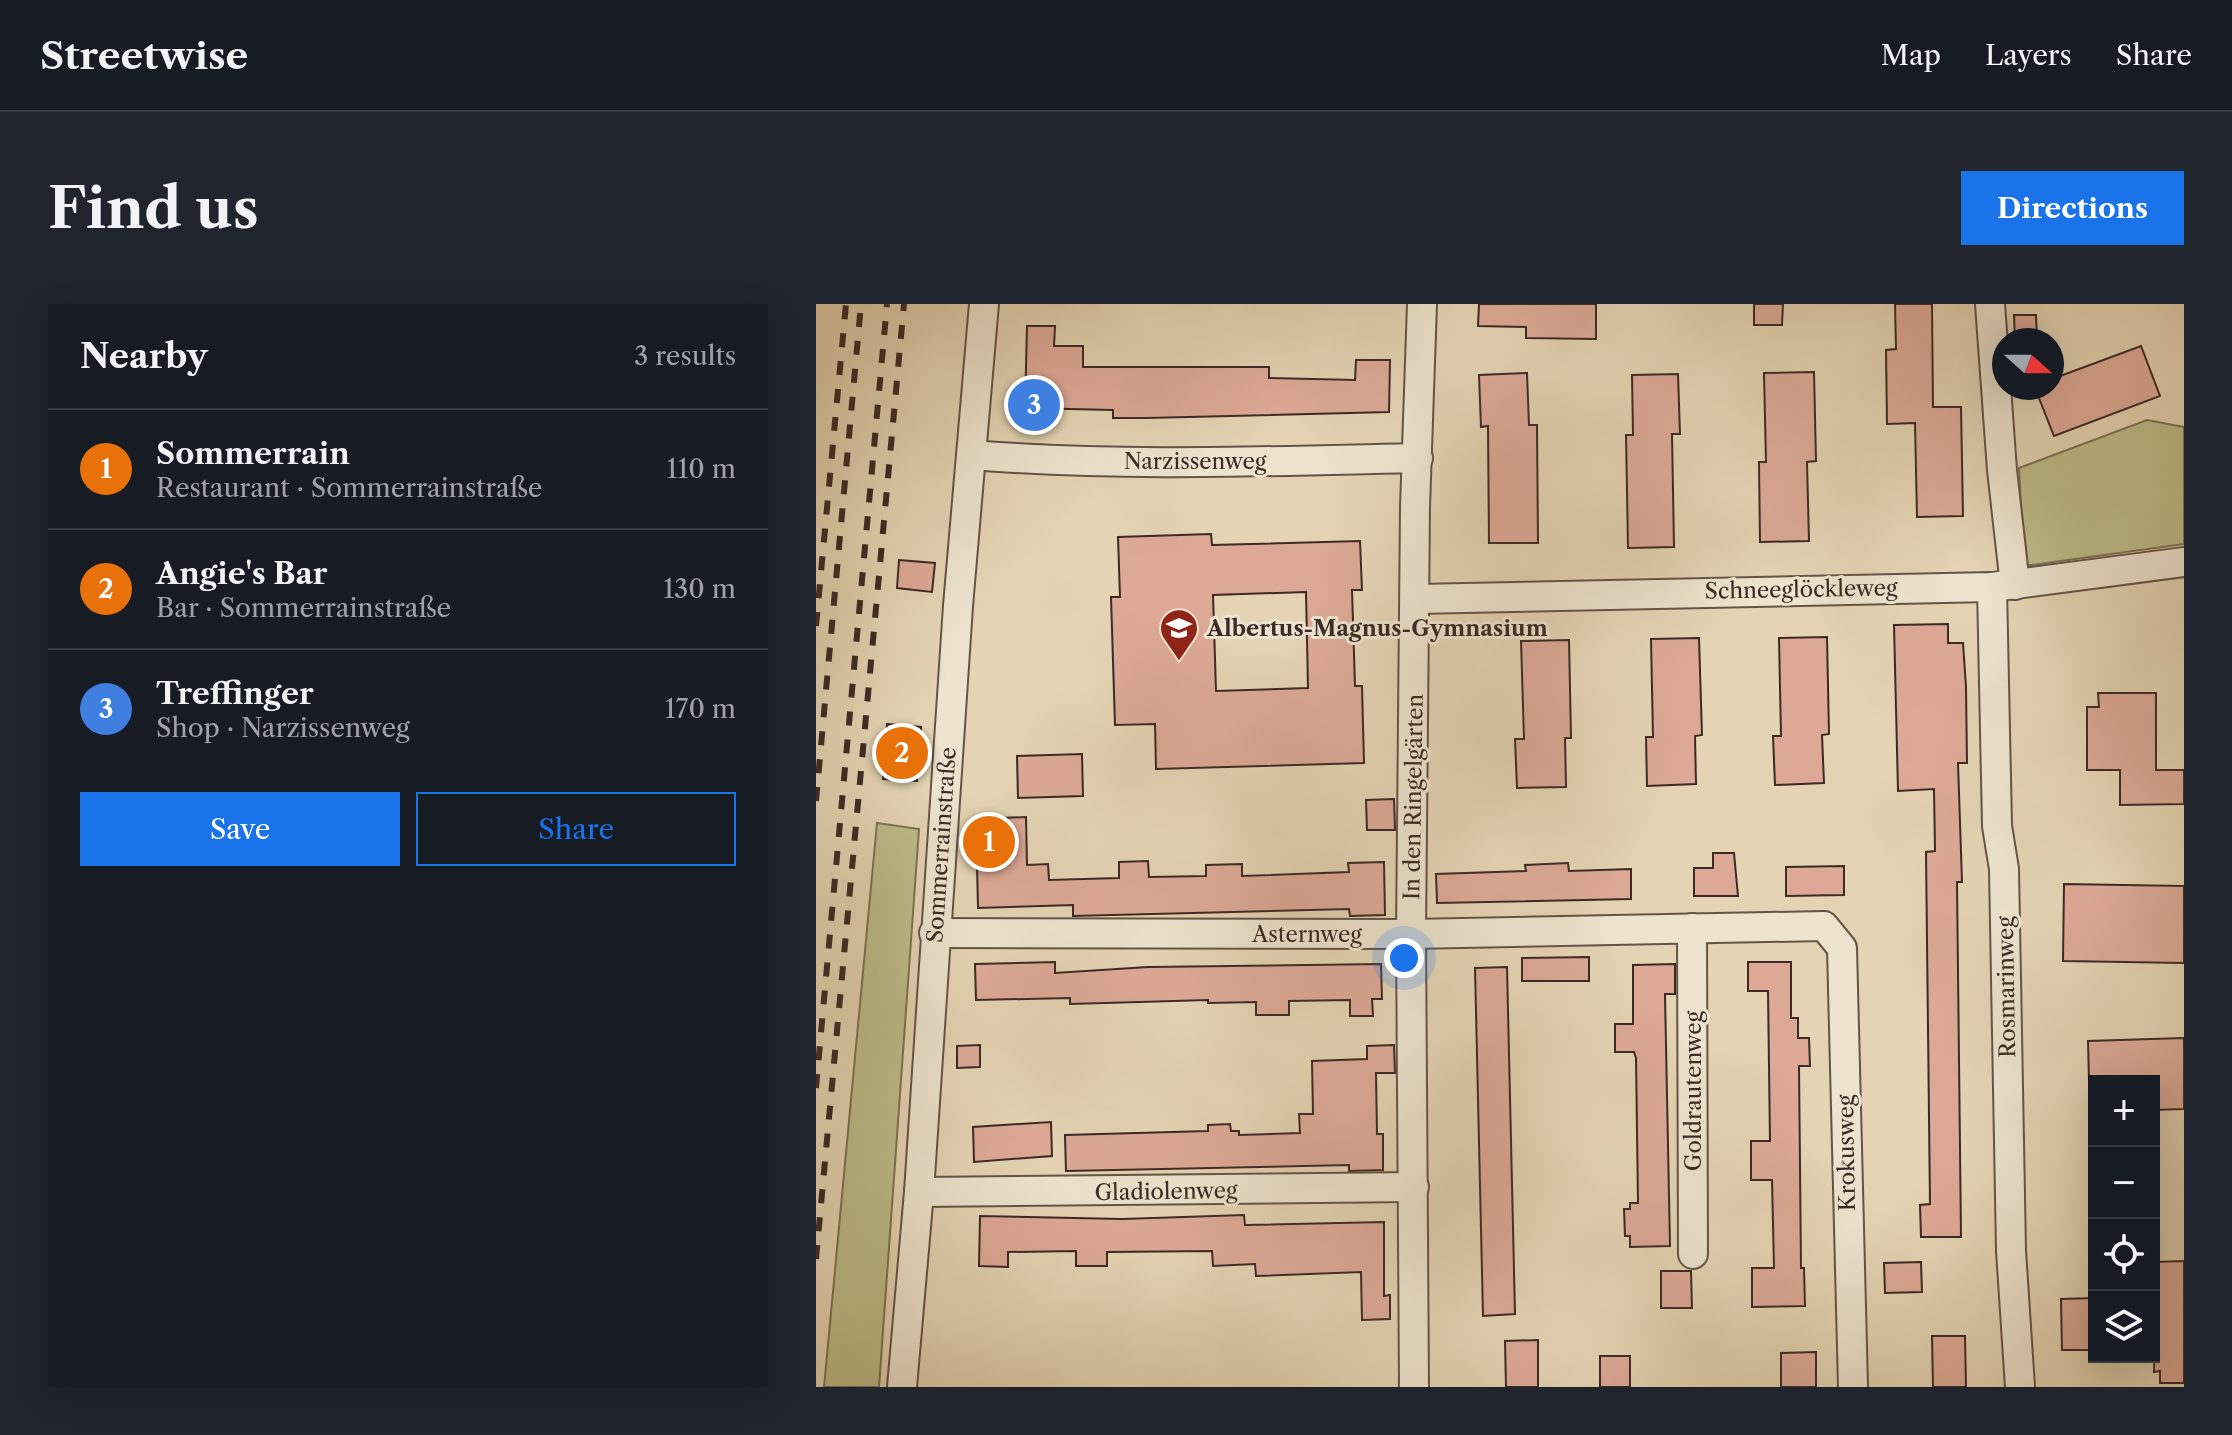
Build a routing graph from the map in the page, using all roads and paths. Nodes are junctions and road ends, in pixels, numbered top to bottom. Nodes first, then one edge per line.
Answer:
1 (984, 304) edge
2 (1422, 304) edge
3 (1990, 304) edge
4 (972, 455) junction
5 (1418, 458) junction
6 (2184, 562) edge
7 (2004, 586) junction
8 (1416, 599) junction
9 (1824, 926) joint
10 (1692, 928) junction
11 (934, 933) junction
12 (1411, 934) junction
13 (1414, 1187) junction
14 (919, 1192) junction
15 (1693, 1254) dead end
16 (902, 1387) edge
17 (1414, 1387) edge
18 (1853, 1387) edge
19 (2020, 1387) edge

1 - 4 street, Sommerrainstraße
2 - 5 street, In den Ringelgärten
3 - 7 street, Rosmarinweg
4 - 5 street, Narzissenweg
4 - 11 street, Sommerrainstraße
5 - 8 street, In den Ringelgärten
6 - 7 street, Schneeglöckleweg
7 - 8 street, Schneeglöckleweg
7 - 19 street, Rosmarinweg
8 - 12 street, In den Ringelgärten
9 - 10 street, Asternweg
9 - 18 street, Krokusweg
10 - 12 street, Asternweg
10 - 15 street, Goldrautenweg
11 - 12 street, Asternweg
11 - 14 street, Sommerrainstraße
12 - 13 street, In den Ringelgärten
13 - 14 street, Gladiolenweg
13 - 17 street, In den Ringelgärten
14 - 16 street, Sommerrainstraße

